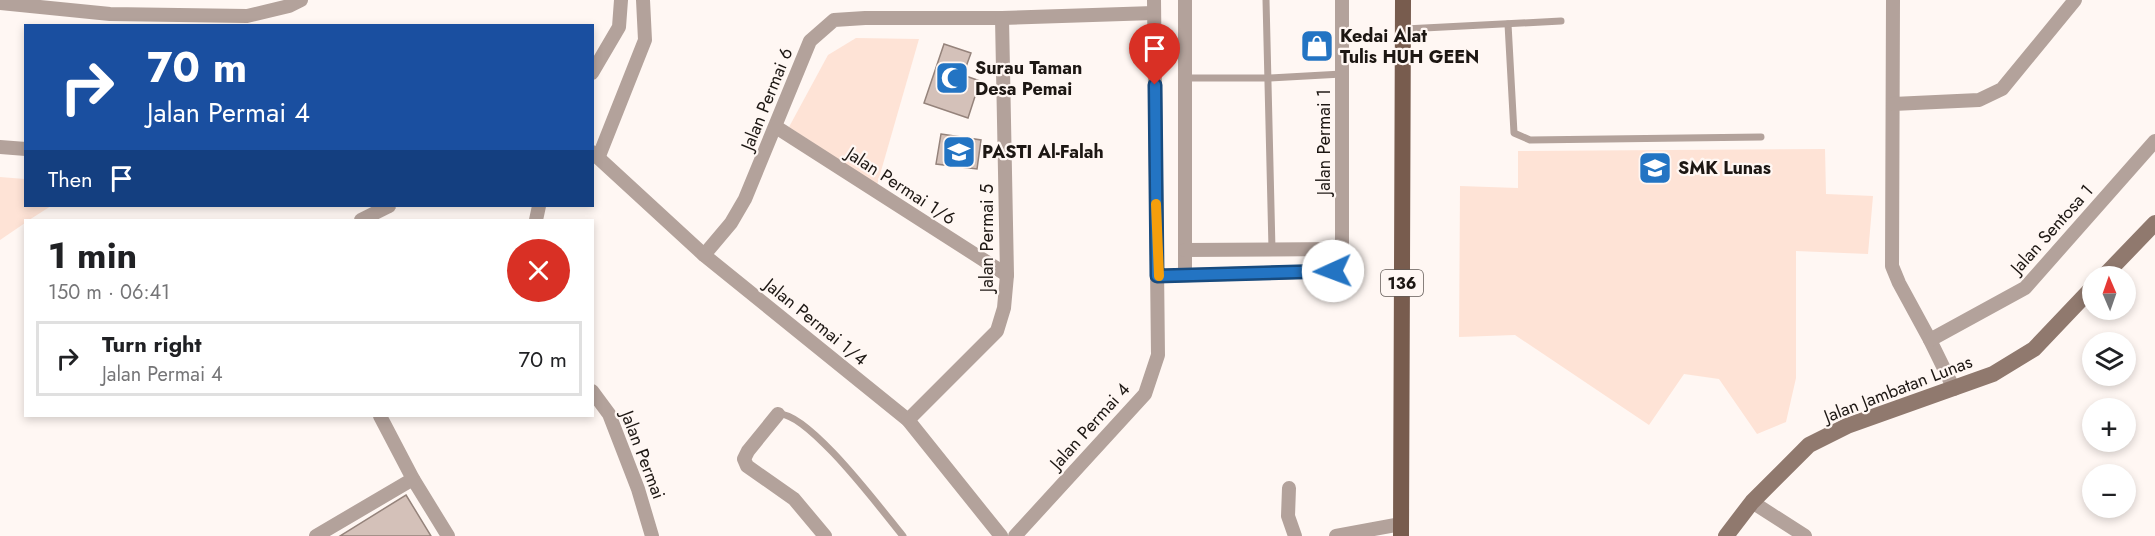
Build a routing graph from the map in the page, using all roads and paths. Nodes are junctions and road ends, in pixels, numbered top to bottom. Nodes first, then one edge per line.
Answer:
1 (301, 0) edge
2 (621, 0) edge
3 (643, 0) edge
4 (1185, 0) edge
5 (1266, 0) edge
6 (1342, 0) edge
7 (1403, 0) edge
8 (1893, 0) edge
9 (2075, 0) edge
10 (0, 3) edge
11 (1154, 6) edge
12 (1002, 18) junction
13 (110, 20) edge
14 (1561, 21) dead end
15 (1508, 24) junction
16 (1403, 29) junction
17 (594, 70) edge
18 (1343, 74) junction
19 (1186, 78) junction
20 (1268, 78) junction
21 (1893, 104) junction
22 (776, 127) junction
23 (1761, 137) dead end
24 (2155, 141) edge
25 (0, 147) edge
26 (24, 149) edge
27 (596, 154) edge
28 (387, 212) edge
29 (364, 219) edge
30 (2155, 223) edge
31 (1272, 249) junction
32 (1342, 249) junction
33 (1185, 250) junction
34 (704, 255) junction
35 (2114, 266) edge
36 (1007, 275) junction
37 (1185, 275) junction
38 (1157, 276) junction
39 (2082, 299) edge
40 (1930, 340) junction
41 (1954, 389) junction
42 (594, 394) edge
43 (778, 414) joint
44 (381, 417) edge
45 (908, 420) junction
46 (413, 479) junction
47 (1289, 488) dead end
48 (1752, 502) junction
49 (1401, 530) edge
50 (316, 536) edge
51 (448, 536) edge
52 (652, 536) edge
53 (825, 536) edge
54 (903, 536) edge
55 (1001, 536) edge
56 (1015, 536) edge
57 (1295, 536) edge
58 (1336, 536) edge
59 (1726, 536) edge
60 (1805, 536) edge

1 - 13 street
2 - 17 street
3 - 27 street
4 - 19 street
5 - 20 lane
6 - 18 street, Jalan Permai 1
7 - 16 main road, 136
8 - 21 street
9 - 21 street
10 - 13 street
11 - 12 street, Jalan Permai 6
11 - 38 street, Jalan Permai 4
12 - 22 street, Jalan Permai 6
12 - 36 street, Jalan Permai 5
14 - 15 lane
15 - 16 lane
15 - 23 lane
16 - 49 main road, 136
18 - 20 lane
18 - 32 street, Jalan Permai 1
19 - 20 lane
19 - 33 street
20 - 31 lane
21 - 40 street
22 - 34 street, Jalan Permai 6
22 - 36 street, Jalan Permai 1/6
24 - 40 street, Jalan Sentosa 1
25 - 26 street
27 - 34 street, Jalan Permai 1/4
28 - 29 street
30 - 35 main road
31 - 32 street
31 - 33 street
32 - 37 street
33 - 37 street
34 - 45 street, Jalan Permai 1/4
36 - 45 street, Jalan Permai 5
37 - 38 street
38 - 56 street, Jalan Permai 4
39 - 41 main road, Jalan Jambatan Lunas
40 - 41 street
41 - 48 main road, Jalan Jambatan Lunas
42 - 52 street, Jalan Permai
43 - 53 street
43 - 54 lane
44 - 46 street
45 - 55 street, Jalan Permai 1/4
46 - 50 street
46 - 51 street
47 - 57 street
48 - 59 main road, Jalan Jambatan Lunas
48 - 60 street
49 - 58 street

